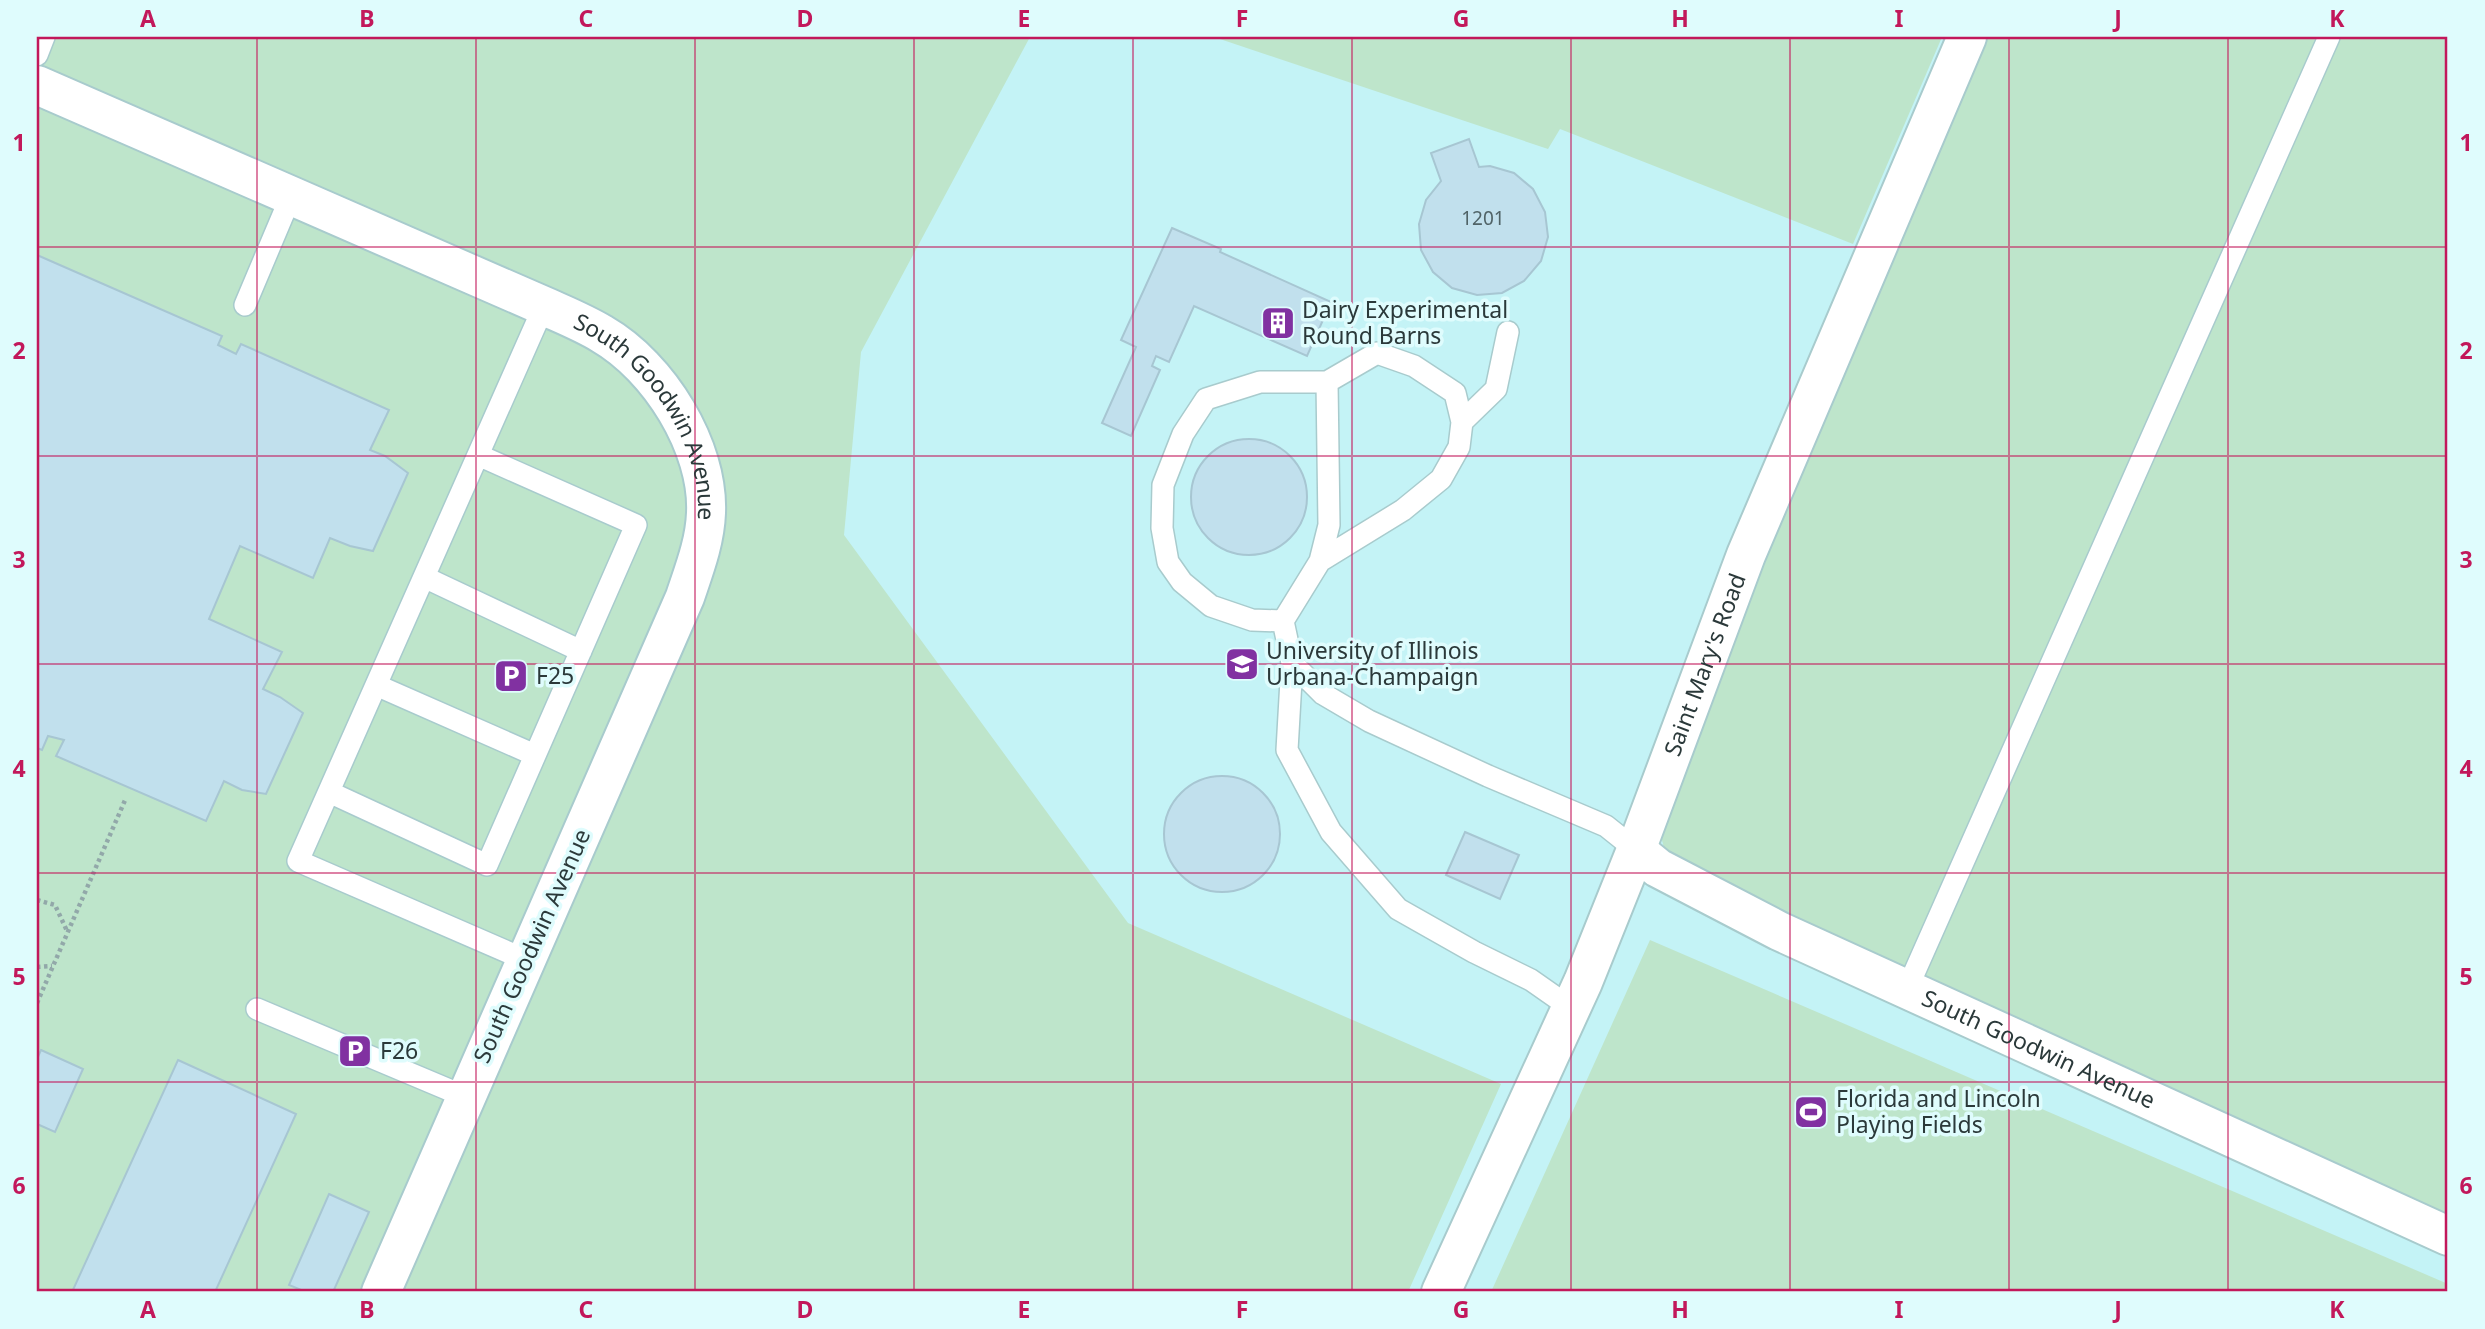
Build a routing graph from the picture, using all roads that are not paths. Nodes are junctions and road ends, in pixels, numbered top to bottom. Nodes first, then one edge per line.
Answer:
1 (44, 37) edge
2 (1967, 37) edge
3 (2329, 37) edge
4 (38, 80) edge
5 (291, 196) junction
6 (245, 305) dead end
7 (544, 306) junction
8 (1508, 332) dead end
9 (1327, 382) junction
10 (1462, 422) junction
11 (478, 455) junction
12 (1320, 561) junction
13 (424, 578) junction
14 (1283, 621) junction
15 (581, 650) junction
16 (1292, 663) junction
17 (376, 684) junction
18 (535, 755) junction
19 (329, 792) junction
20 (1636, 850) junction
21 (526, 960) junction
22 (1907, 989) junction
23 (1571, 1008) junction
24 (257, 1009) dead end
25 (466, 1097) junction
26 (2448, 1236) edge
27 (381, 1292) edge
28 (1441, 1292) edge

1 - 4 lane
2 - 20 street, Saint Mary's Road
3 - 22 lane
4 - 5 street, South Goodwin Avenue
5 - 6 lane
5 - 7 street, South Goodwin Avenue
7 - 11 lane
7 - 21 street, South Goodwin Avenue
8 - 10 lane
9 - 10 lane
9 - 12 lane
9 - 14 lane
10 - 12 lane
11 - 13 lane
11 - 15 lane
12 - 14 lane
13 - 15 lane
13 - 17 lane
14 - 16 lane
15 - 18 lane
16 - 20 lane
16 - 23 lane
17 - 18 lane
17 - 19 lane
18 - 19 lane
19 - 21 lane
20 - 22 street, South Goodwin Avenue
20 - 23 street, Saint Mary's Road
21 - 25 street, South Goodwin Avenue
22 - 26 street, South Goodwin Avenue
23 - 28 street, Saint Mary's Road
24 - 25 lane
25 - 27 street, South Goodwin Avenue

